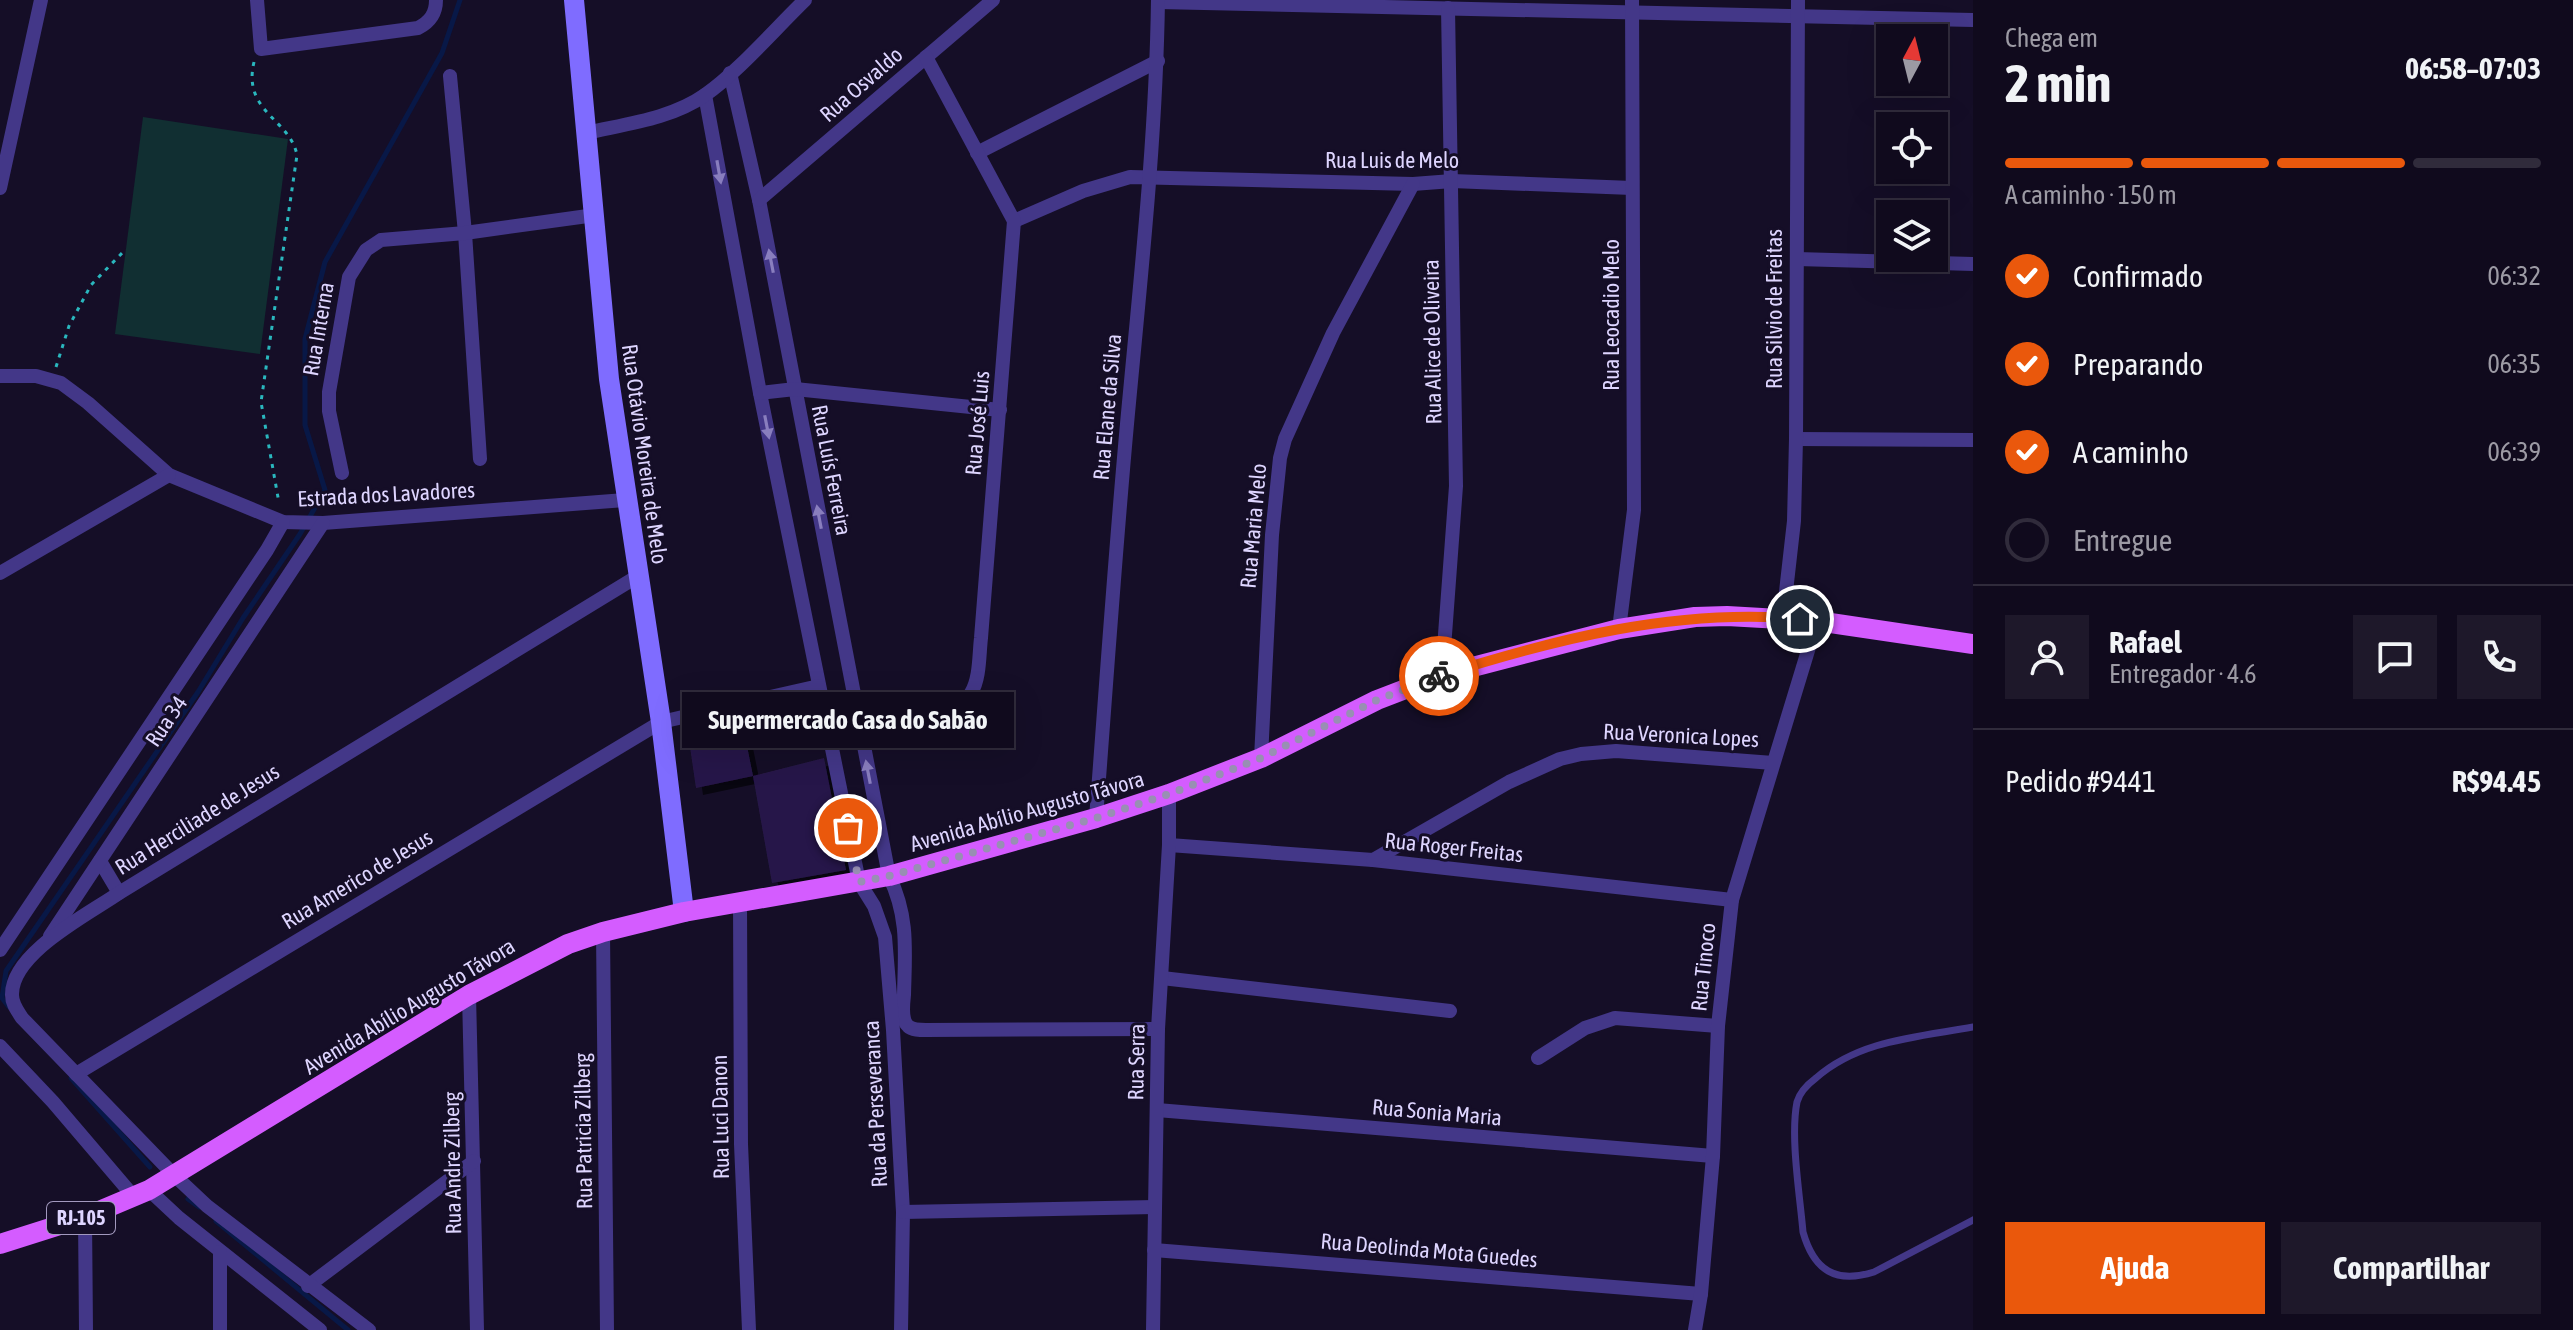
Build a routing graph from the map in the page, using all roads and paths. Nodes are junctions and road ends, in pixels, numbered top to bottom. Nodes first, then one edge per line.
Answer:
1 (41, 0) edge
2 (257, 0) edge
3 (574, 0) edge
4 (805, 0) edge
5 (993, 0) edge
6 (1798, 0) edge
7 (1158, 1) edge
8 (436, 2) edge
9 (1632, 7) edge
10 (1448, 8) junction
11 (1798, 18) junction
12 (1973, 20) edge
13 (261, 49) junction
14 (926, 57) junction
15 (1158, 61) junction
16 (730, 73) junction
17 (450, 76) dead end
18 (705, 95) junction
19 (586, 133) junction
20 (977, 153) junction
21 (1151, 177) junction
22 (1452, 181) junction
23 (1413, 184) junction
24 (0, 188) edge
25 (1632, 188) junction
26 (759, 200) junction
27 (595, 215) junction
28 (1014, 221) junction
29 (465, 233) junction
30 (124, 251) dead end
31 (1797, 259) junction
32 (1973, 264) edge
33 (0, 376) edge
34 (52, 380) junction
35 (795, 389) junction
36 (760, 393) junction
37 (1000, 410) junction
38 (1796, 439) junction
39 (1973, 440) edge
40 (480, 459) dead end
41 (342, 473) dead end
42 (169, 475) junction
43 (625, 500) junction
44 (287, 522) junction
45 (318, 523) junction
46 (0, 573) edge
47 (638, 576) junction
48 (1783, 618) junction
49 (1817, 621) junction
50 (1619, 629) junction
51 (1973, 644) edge
52 (1442, 675) junction
53 (819, 686) junction
54 (857, 716) junction
55 (661, 722) junction
56 (826, 722) junction
57 (862, 738) junction
58 (1261, 758) junction
59 (1773, 763) junction
60 (1169, 794) junction
61 (1096, 818) junction
62 (1169, 845) junction
63 (1373, 860) junction
64 (100, 861) junction
65 (889, 876) junction
66 (859, 882) junction
67 (119, 893) junction
68 (1732, 900) junction
69 (740, 902) junction
70 (684, 912) junction
71 (603, 932) junction
72 (45, 943) junction
73 (0, 950) edge
74 (1162, 978) junction
75 (469, 995) junction
76 (1450, 1011) dead end
77 (1718, 1026) junction
78 (1973, 1027) edge
79 (1158, 1029) junction
80 (0, 1046) edge
81 (1538, 1058) dead end
82 (76, 1074) junction
83 (1157, 1110) junction
84 (1713, 1156) junction
85 (474, 1161) junction
86 (157, 1185) junction
87 (1155, 1207) junction
88 (903, 1212) junction
89 (85, 1217) junction
90 (1973, 1220) edge
91 (0, 1244) edge
92 (1154, 1250) junction
93 (220, 1252) junction
94 (308, 1286) junction
95 (1701, 1294) junction
96 (86, 1330) edge
97 (220, 1330) edge
98 (320, 1330) edge
99 (369, 1330) edge
100 (477, 1330) edge
101 (607, 1330) edge
102 (749, 1330) edge
103 (901, 1330) edge
104 (1153, 1330) edge
105 (1695, 1330) edge

1 - 24 street
2 - 13 street
3 - 19 street, Rua Otávio Moreira de Melo
4 - 16 street
5 - 14 street, Rua Osvaldo
6 - 11 street, Rua Silvio de Freitas
7 - 10 street
7 - 15 street, Rua Elane da Silva
8 - 13 street
9 - 10 street
9 - 11 street
9 - 25 street, Rua Leocadio Melo
10 - 22 street, Rua Alice de Oliveira
11 - 12 street
11 - 31 street, Rua Silvio de Freitas
13 - 44 path
14 - 20 street
14 - 26 street, Rua Osvaldo
15 - 20 street
15 - 21 street, Rua Elane da Silva
16 - 18 street
16 - 26 street, Rua Luís Ferreira
17 - 29 street
18 - 19 street
18 -> 36 street
19 - 27 street, Rua Otávio Moreira de Melo
20 - 28 street
21 - 23 street, Rua Luis de Melo
21 - 28 street
21 - 61 street, Rua Elane da Silva
22 - 23 street, Rua Luis de Melo
22 - 25 street, Rua Luis de Melo
22 - 52 street, Rua Alice de Oliveira
23 - 58 street, Rua Maria Melo
25 - 50 street, Rua Leocadio Melo
35 -> 26 street, Rua Luís Ferreira
27 - 29 street, Rua Interna
27 - 43 street, Rua Otávio Moreira de Melo
28 - 37 street, Rua José Luis
29 - 40 street
29 - 41 street, Rua Interna
30 - 34 path
31 - 32 street
31 - 38 street, Rua Silvio de Freitas
33 - 34 street, Estrada dos Lavadores
34 - 42 street, Estrada dos Lavadores
35 - 36 street
35 - 37 street
54 -> 35 street, Rua Luís Ferreira
36 -> 53 street
37 - 57 street, Rua José Luis
38 - 39 street
38 - 48 street, Rua Silvio de Freitas
42 - 44 street, Estrada dos Lavadores
42 - 46 street
43 - 45 street, Estrada dos Lavadores
43 - 47 street, Rua Otávio Moreira de Melo
44 - 45 street, Estrada dos Lavadores
44 - 73 street
45 - 64 street, Rua 34
47 - 55 street, Rua Otávio Moreira de Melo
47 - 67 street, Rua Herciliade de Jesus
48 - 49 main road, Avenida Abílio Augusto Távora / RJ-105
48 - 50 main road, Avenida Abílio Augusto Távora / RJ-105
49 - 51 main road, Avenida Abílio Augusto Távora / RJ-105
49 - 59 street, Rua Tinoco
50 - 52 main road, Avenida Abílio Augusto Távora / RJ-105
52 - 58 main road, Avenida Abílio Augusto Távora / RJ-105
53 - 55 street, Rua Americo de Jesus
53 - 56 street
54 - 56 street
54 - 57 street, Rua Luís Ferreira
55 - 70 street, Rua Otávio Moreira de Melo
55 - 82 street, Rua Americo de Jesus
56 - 66 street
65 -> 57 street, Rua Luís Ferreira
58 - 60 main road, Avenida Abílio Augusto Távora / RJ-105
59 - 63 street, Rua Veronica Lopes
59 - 68 street, Rua Tinoco
60 - 61 main road, Avenida Abílio Augusto Távora / RJ-105
60 - 62 street, Rua Serra
61 - 65 main road, Avenida Abílio Augusto Távora / RJ-105
62 - 63 street, Rua Roger Freitas
62 - 74 street, Rua Serra
63 - 68 street, Rua Roger Freitas
64 - 67 street
64 - 72 street, Rua 34
65 - 66 main road, Avenida Abílio Augusto Távora / RJ-105
65 - 79 street, Rua Luís Ferreira
66 - 69 main road, Avenida Abílio Augusto Távora / RJ-105
66 - 88 street, Rua da Perseveranca
67 - 72 street, Rua Herciliade de Jesus
68 - 77 street, Rua Tinoco
69 - 70 main road, Avenida Abílio Augusto Távora / RJ-105
69 - 102 street, Rua Luci Danon
70 - 71 main road, Avenida Abílio Augusto Távora / RJ-105
71 - 75 main road, Avenida Abílio Augusto Távora / RJ-105
71 - 101 street, Rua Patricia Zilberg
72 - 82 street, Rua Herciliade de Jesus
74 - 76 street
74 - 79 street, Rua Serra
75 - 85 street, Rua Andre Zilberg
75 - 86 main road, Avenida Abílio Augusto Távora / RJ-105
77 - 81 street
77 - 84 street, Rua Tinoco
78 - 90 lane
79 - 83 street, Rua Serra
80 - 86 street
82 - 86 street, Rua Herciliade de Jesus
83 - 84 street, Rua Sonia Maria
83 - 87 street, Rua Serra
84 - 95 street, Rua Tinoco
85 - 94 street
85 - 100 street, Rua Andre Zilberg
86 - 89 main road, Avenida Abílio Augusto Távora / RJ-105
86 - 93 street
86 - 94 street
87 - 88 street
87 - 92 street, Rua Serra
88 - 103 street, Rua da Perseveranca
89 - 91 main road, Avenida Abílio Augusto Távora / RJ-105
89 - 96 street
92 - 95 street, Rua Deolinda Mota Guedes
92 - 104 street, Rua Serra
93 - 97 street
93 - 98 street
94 - 99 street
95 - 105 street, Rua Tinoco

